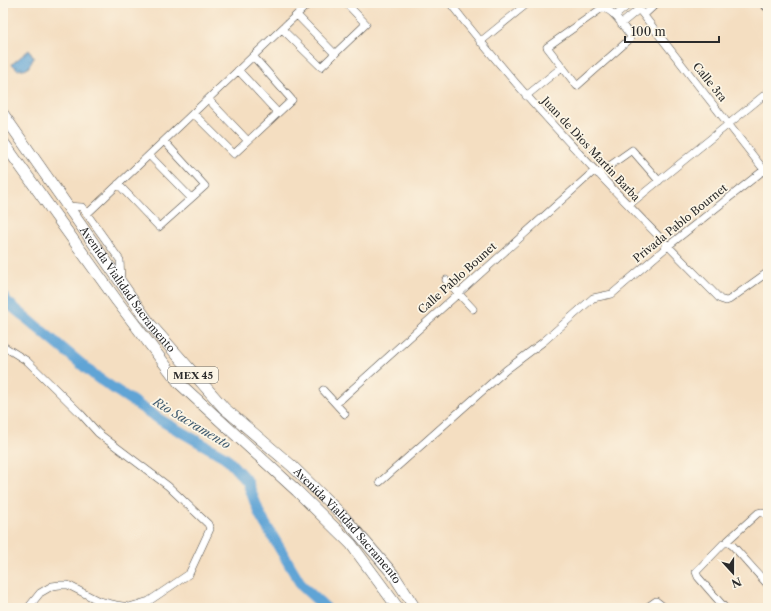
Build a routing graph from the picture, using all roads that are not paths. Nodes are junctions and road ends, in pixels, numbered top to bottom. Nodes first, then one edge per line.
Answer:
1 (309, 3) edge
2 (346, 3) edge
3 (528, 3) edge
4 (633, 3) edge
5 (657, 3) edge
6 (765, 3) edge
7 (454, 4) edge
8 (768, 6) edge
9 (642, 12) junction
10 (297, 15) junction
11 (615, 16) junction
12 (621, 24) junction
13 (282, 29) junction
14 (480, 42) junction
15 (335, 54) junction
16 (253, 56) junction
17 (562, 67) junction
18 (238, 70) junction
19 (768, 92) edge
20 (526, 96) junction
21 (208, 99) junction
22 (193, 113) junction
23 (278, 113) junction
24 (3, 114) edge
25 (728, 123) junction
26 (164, 141) junction
27 (248, 141) junction
28 (3, 142) edge
29 (149, 155) junction
30 (596, 172) junction
31 (766, 172) edge
32 (659, 181) junction
33 (118, 184) junction
34 (191, 198) junction
35 (629, 205) junction
36 (66, 206) junction
37 (87, 214) junction
38 (668, 246) junction
39 (768, 272) edge
40 (446, 280) dead end
41 (121, 283) junction
42 (458, 292) junction
43 (473, 309) dead end
44 (3, 346) edge
45 (323, 390) dead end
46 (336, 404) junction
47 (345, 414) dead end
48 (380, 482) dead end
49 (768, 516) edge
50 (726, 542) junction
51 (768, 585) edge
52 (28, 608) edge
53 (398, 608) edge
54 (415, 608) edge
55 (646, 608) edge
56 (665, 608) edge
57 (725, 608) edge

1 - 10 street
2 - 15 street
3 - 14 street
4 - 9 street, Calle 3ra
4 - 11 street
5 - 9 street
6 - 8 main road
7 - 14 street, Juan de Dios Martin Barba
9 - 12 street
9 - 25 street, Calle 3ra
10 - 13 street
10 - 15 street
11 - 12 street
11 - 17 street
12 - 17 street
13 - 15 street
13 - 16 street
14 - 20 street, Juan de Dios Martin Barba
16 - 18 street
16 - 23 street
17 - 20 street
18 - 21 street
18 - 23 street
19 - 25 street
20 - 30 street, Juan de Dios Martin Barba
21 - 22 street
21 - 27 street
22 - 26 street
22 - 27 street
23 - 27 street
24 - 36 highway, Avenida Vialidad Sacramento / MEX 45
25 - 31 street, Calle 3ra
25 - 32 street
26 - 29 street
26 - 34 street
28 - 53 highway, Avenida Vialidad Sacramento / MEX 45
29 - 33 street
29 - 34 street
30 - 32 street, Calle Pablo Bounet
30 - 35 street, Juan de Dios Martin Barba
30 - 42 street, Calle Pablo Bounet
31 - 38 street, Privada Pablo Bournet
32 - 35 street
33 - 34 street
33 - 37 street
35 - 38 street, Juan de Dios Martin Barba
36 - 37 street
36 - 41 highway, Avenida Vialidad Sacramento / MEX 45
37 - 41 street
38 - 39 street, Juan de Dios Martin Barba
38 - 48 street, Privada Pablo Bournet
40 - 42 street
41 - 54 highway, Avenida Vialidad Sacramento / MEX 45
42 - 43 street
42 - 46 street, Calle Pablo Bounet
44 - 52 street
45 - 46 street
46 - 47 street
49 - 50 street
50 - 51 street
50 - 57 street
55 - 56 street

